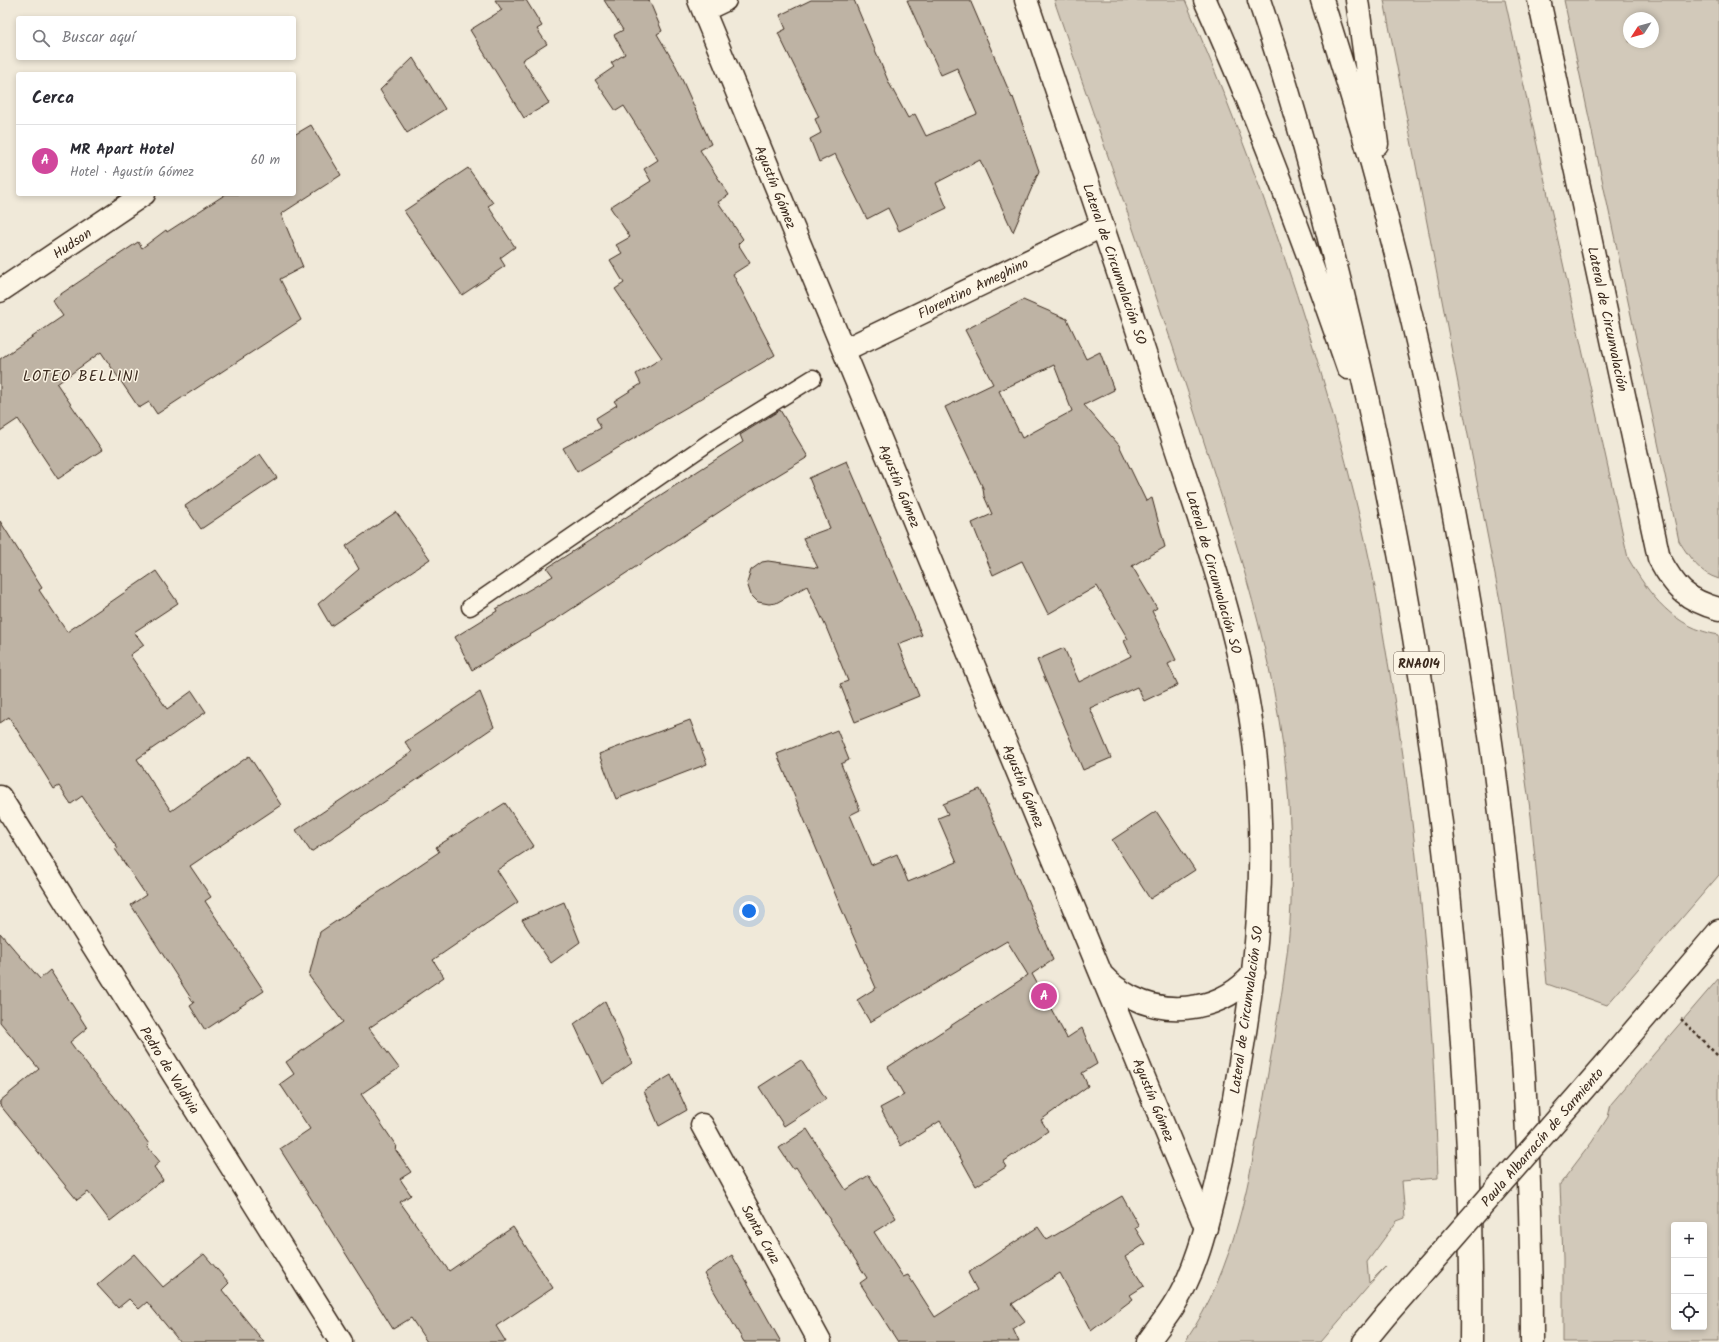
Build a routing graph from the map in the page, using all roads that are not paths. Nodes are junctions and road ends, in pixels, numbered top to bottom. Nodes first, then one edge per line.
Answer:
1 (725, 0) edge
2 (1026, 0) edge
3 (1205, 0) edge
4 (1260, 0) edge
5 (1322, 0) edge
6 (1356, 0) edge
7 (1539, 0) edge
8 (701, 5) edge
9 (141, 196) edge
10 (1102, 226) junction
11 (1390, 236) junction
12 (0, 291) edge
13 (844, 350) junction
14 (813, 378) dead end
15 (1382, 465) junction
16 (470, 607) dead end
17 (1719, 609) edge
18 (0, 797) edge
19 (1719, 931) edge
20 (1101, 972) junction
21 (1254, 973) junction
22 (702, 1126) dead end
23 (1206, 1228) junction
24 (340, 1342) edge
25 (820, 1342) edge
26 (1148, 1342) edge
27 (1364, 1342) edge
28 (1471, 1342) edge
29 (1532, 1342) edge

1 - 8 main road
2 - 10 main road, Lateral de Circunvalación SO
3 - 15 main road
4 - 15 main road, RNA014
5 - 11 main road
6 - 11 main road
7 - 17 main road, Lateral de Circunvalación
8 - 13 main road, Agustín Gómez
9 - 12 main road, Hudson
10 - 13 main road, Florentino Ameghino
10 - 21 main road, Lateral de Circunvalación SO
11 - 29 main road
13 - 20 main road, Agustín Gómez
14 - 16 lane
15 - 28 main road, RNA014
18 - 24 main road, Pedro de Valdivia
19 - 27 main road, Paula Albarracín de Sarmiento, bridge
20 - 21 main road, Agustín Gómez
20 - 23 main road, Agustín Gómez
21 - 23 main road, Lateral de Circunvalación SO
22 - 25 main road, Santa Cruz
23 - 26 main road, Lateral de Circunvalación SO

